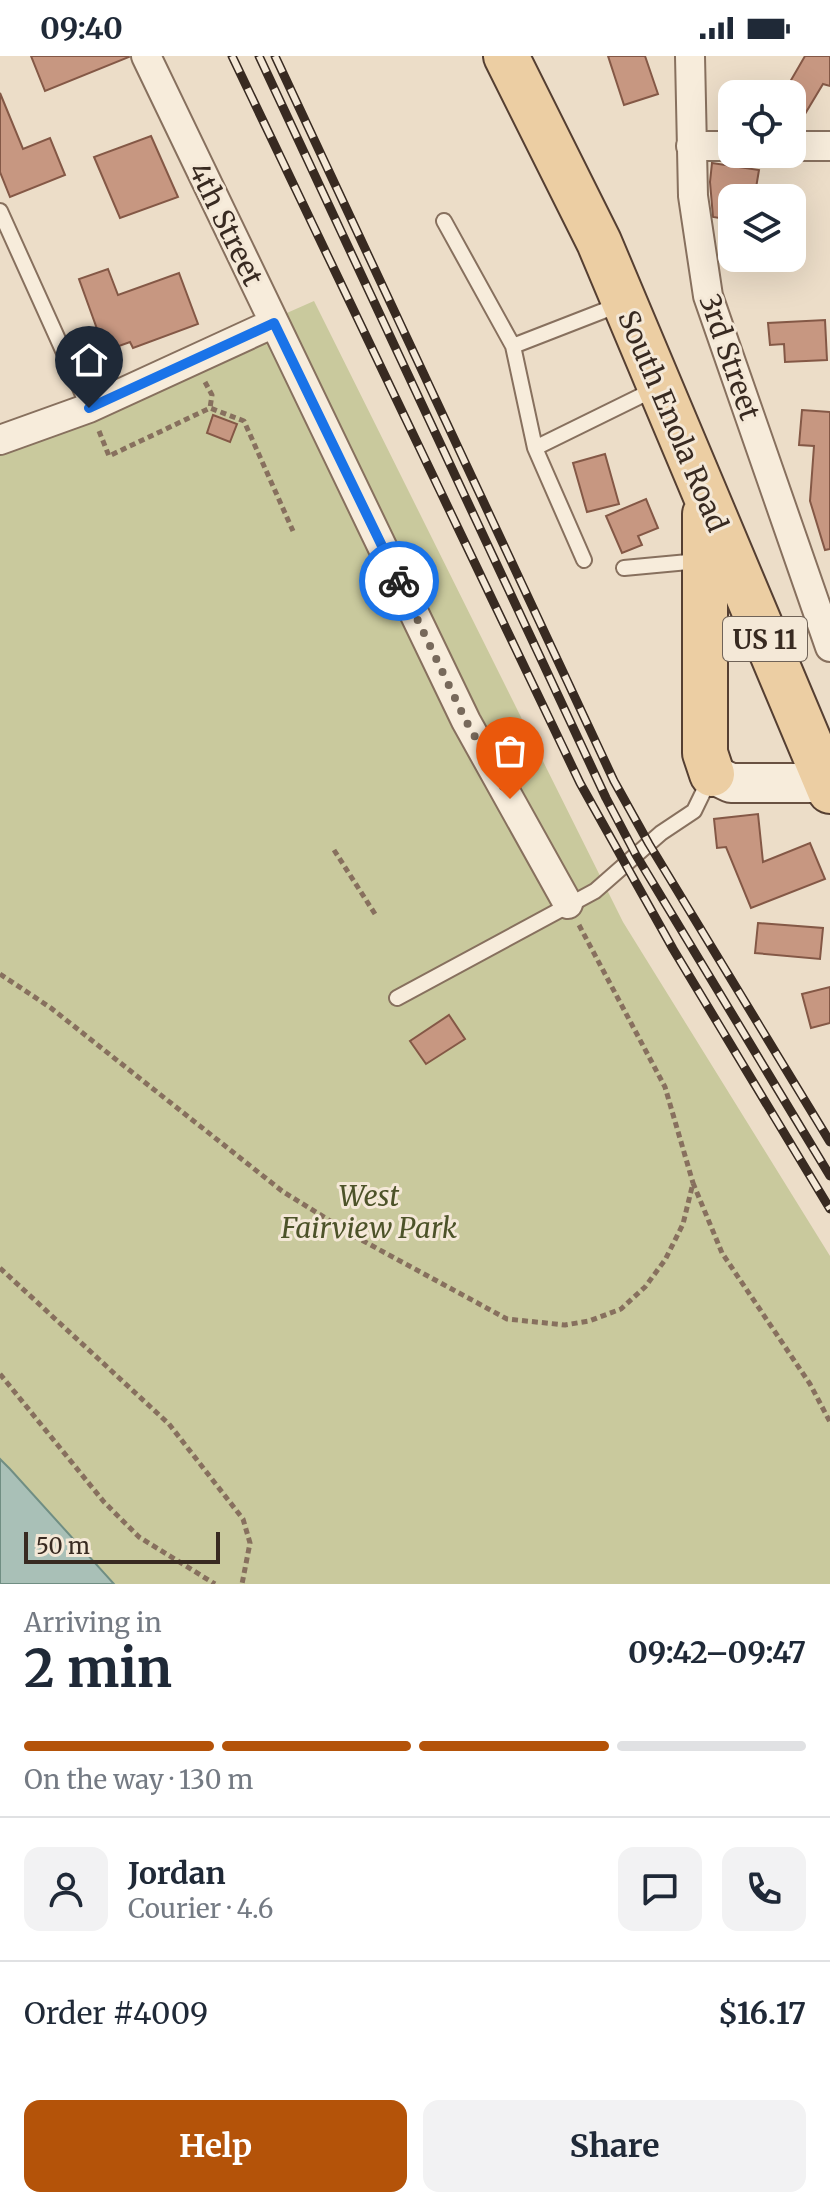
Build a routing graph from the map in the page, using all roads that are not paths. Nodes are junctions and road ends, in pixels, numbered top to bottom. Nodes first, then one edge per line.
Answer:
1 (146, 56) edge
2 (506, 56) edge
3 (690, 56) edge
4 (691, 146) junction
5 (718, 146) edge
6 (806, 146) edge
7 (830, 146) edge
8 (0, 211) edge
9 (444, 221) dead end
10 (623, 303) junction
11 (274, 323) junction
12 (513, 346) junction
13 (659, 387) junction
14 (89, 408) junction
15 (0, 440) edge
16 (535, 448) junction
17 (704, 496) junction
18 (584, 560) dead end
19 (705, 561) junction
20 (624, 568) dead end
21 (830, 647) edge
22 (712, 774) junction
23 (829, 786) edge
24 (568, 904) junction
25 (397, 998) dead end

1 - 11 street, 4th Street
2 - 10 main road, South Enola Road / US 11
3 - 4 street, 3rd Street
4 - 5 street
4 - 21 street, 3rd Street
6 - 7 street
8 - 14 lane
9 - 12 lane
10 - 12 lane
10 - 13 main road, South Enola Road / US 11
11 - 14 street
11 - 24 street, 4th Street
12 - 16 lane
13 - 16 lane
13 - 17 main road, South Enola Road / US 11
14 - 15 street
16 - 18 lane
17 - 19 main road
17 - 23 main road, South Enola Road / US 11
19 - 20 lane
19 - 22 main road
22 - 23 street
22 - 24 lane
24 - 25 lane

